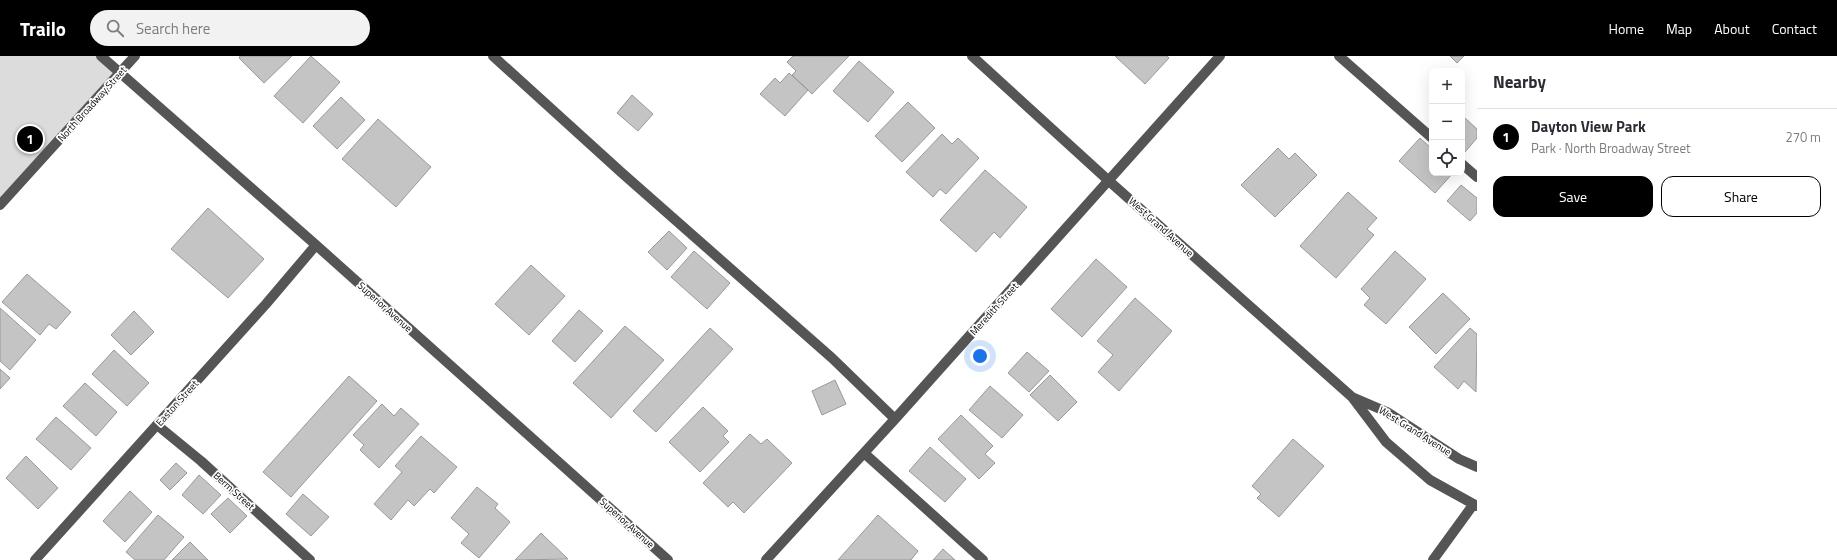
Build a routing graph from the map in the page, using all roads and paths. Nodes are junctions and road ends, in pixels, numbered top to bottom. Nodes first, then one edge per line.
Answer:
1 (101, 56) edge
2 (135, 56) edge
3 (493, 56) edge
4 (972, 56) edge
5 (1220, 56) edge
6 (1339, 56) edge
7 (120, 74) junction
8 (1429, 135) edge
9 (1465, 167) edge
10 (1477, 177) edge
11 (1109, 181) junction
12 (0, 205) edge
13 (316, 245) junction
14 (1352, 397) junction
15 (895, 419) junction
16 (157, 425) junction
17 (864, 453) junction
18 (1477, 467) edge
19 (1475, 506) edge
20 (1436, 559) edge
21 (35, 560) edge
22 (310, 560) edge
23 (668, 560) edge
24 (766, 560) edge
25 (983, 560) edge

1 - 7 street, Superior Avenue
2 - 7 street, North Broadway Street
3 - 15 street
4 - 11 street, West Grand Avenue
5 - 11 street, Meredith Street
6 - 8 street
7 - 12 street, North Broadway Street
7 - 13 street, Superior Avenue
9 - 10 street
11 - 14 street, West Grand Avenue
11 - 15 street, Meredith Street
13 - 16 street, Easton Street
13 - 23 street, Superior Avenue
14 - 18 street, West Grand Avenue
14 - 19 street, West Grand Avenue
15 - 17 street, Meredith Street
16 - 21 street, Easton Street
16 - 22 street, Berm Street
17 - 24 street, Meredith Street
17 - 25 street
19 - 20 street

